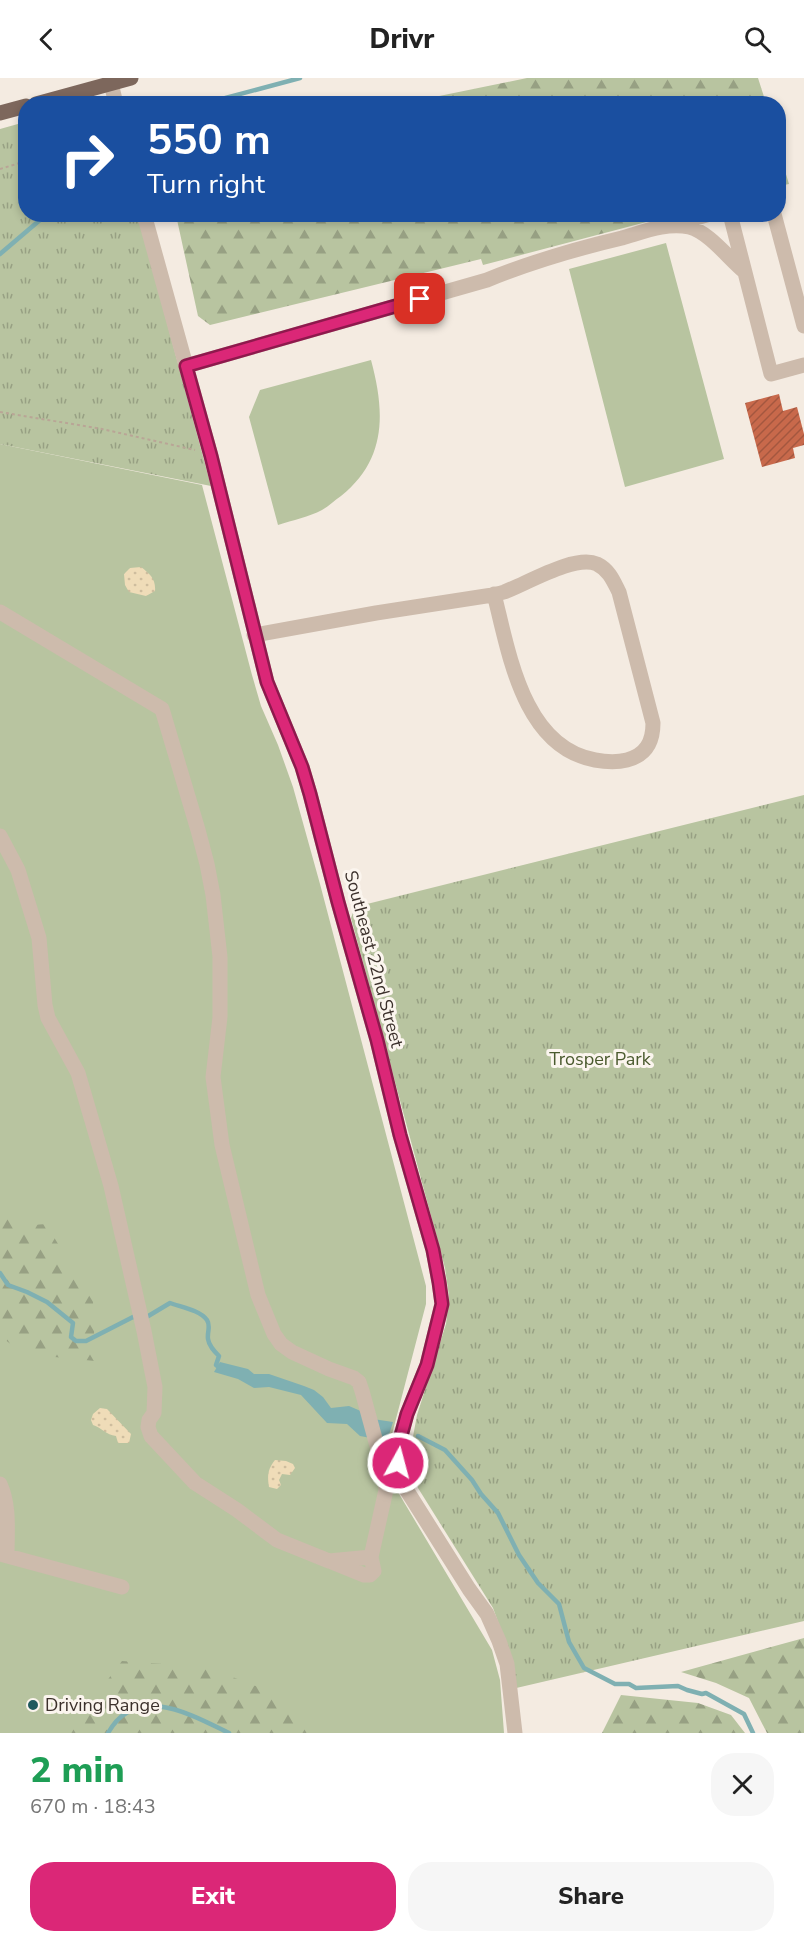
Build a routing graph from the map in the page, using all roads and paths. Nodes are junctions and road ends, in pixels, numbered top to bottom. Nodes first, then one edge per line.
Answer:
1 (121, 80) edge
2 (64, 96) edge
3 (118, 96) edge
4 (18, 108) edge
5 (0, 113) edge
6 (18, 163) edge
7 (0, 169) edge
8 (146, 222) edge
9 (681, 222) edge
10 (732, 222) edge
11 (776, 222) edge
12 (670, 225) junction
13 (745, 272) junction
14 (804, 326) edge
15 (804, 365) edge
16 (186, 366) junction
17 (0, 412) edge
18 (211, 456) junction
19 (494, 594) junction
20 (0, 612) edge
21 (255, 635) junction
22 (0, 836) edge
23 (0, 1484) edge
24 (4, 1555) edge
25 (122, 1587) dead end
26 (515, 1733) edge

1 - 2 main road
1 - 3 street
4 - 5 main road
6 - 7 path
8 - 16 street, Southeast 22nd Street
9 - 12 street
10 - 13 street
11 - 14 street
12 - 13 street
12 - 16 street
13 - 15 street
16 - 18 street, Southeast 22nd Street
17 - 18 path
18 - 21 street, Southeast 22nd Street
19 - 19 street
19 - 21 street
20 - 22 street
21 - 26 street, Southeast 22nd Street
23 - 24 street
24 - 25 street

